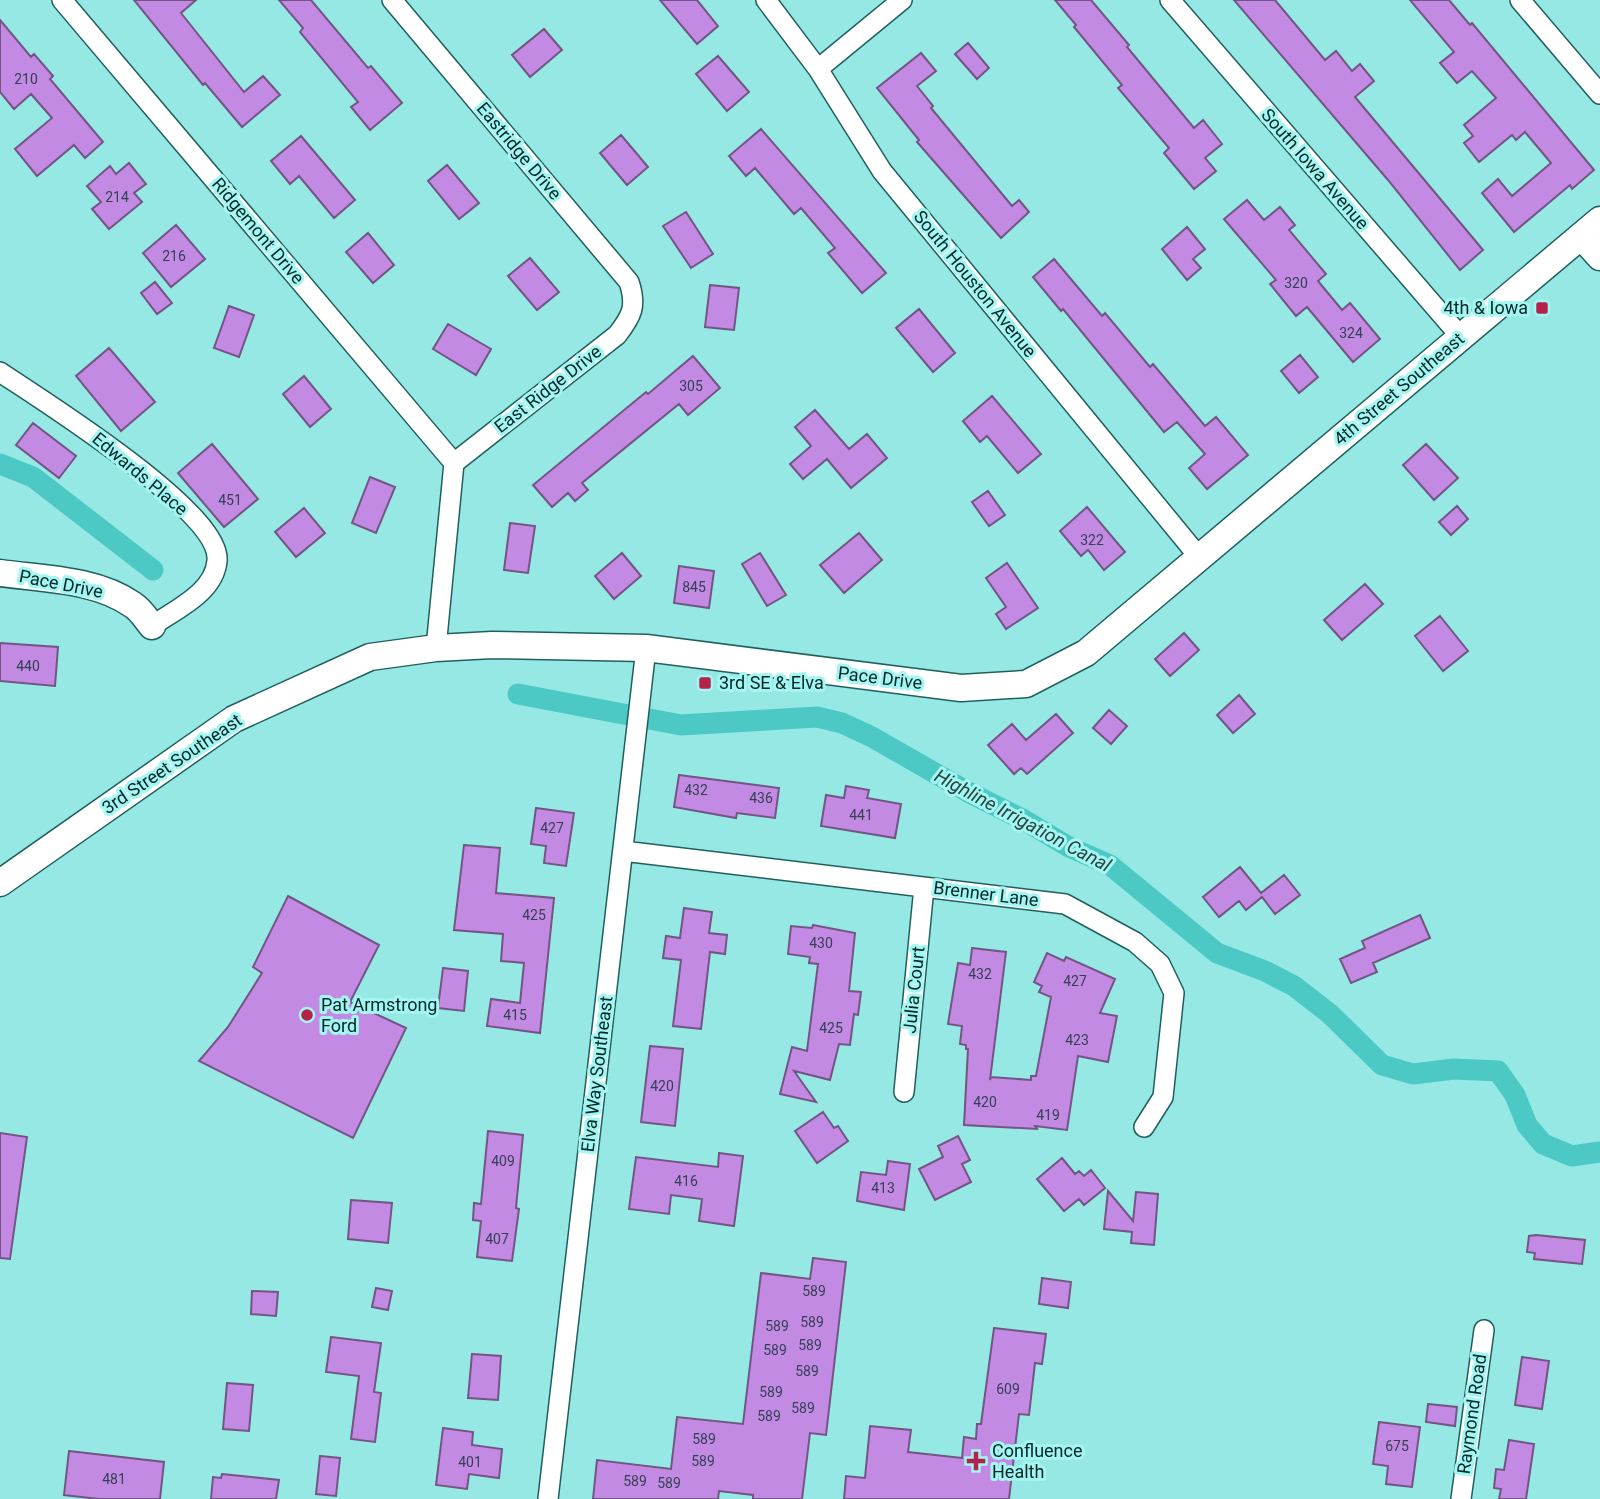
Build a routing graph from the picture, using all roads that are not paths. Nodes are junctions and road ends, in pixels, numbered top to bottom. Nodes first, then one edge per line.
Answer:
1 (62, 0) edge
2 (392, 0) edge
3 (766, 0) edge
4 (902, 0) edge
5 (1170, 0) edge
6 (1520, 0) edge
7 (818, 69) junction
8 (1600, 94) edge
9 (1590, 228) edge
10 (1600, 257) edge
11 (632, 308) joint
12 (1461, 337) junction
13 (0, 372) edge
14 (454, 463) junction
15 (1199, 557) junction
16 (0, 573) edge
17 (152, 626) joint
18 (436, 648) junction
19 (646, 648) junction
20 (623, 851) junction
21 (0, 883) edge
22 (924, 887) junction
23 (904, 1093) dead end
24 (1144, 1128) dead end
25 (1484, 1330) dead end
26 (548, 1499) edge
27 (1461, 1499) edge

1 - 14 street, Ridgemont Drive
2 - 11 street, Eastridge Drive
3 - 7 street, South Houston Avenue
4 - 7 street
5 - 12 street, South Iowa Avenue
6 - 8 street
7 - 15 street, South Houston Avenue
9 - 10 street
9 - 12 street, 4th Street Southeast
11 - 14 street, East Ridge Drive
12 - 15 street, 4th Street Southeast
13 - 17 street, Edwards Place
14 - 18 street
15 - 19 street, Pace Drive
16 - 17 street, Pace Drive
18 - 19 street, Pace Drive
18 - 21 street, 3rd Street Southeast
19 - 20 street, Elva Way Southeast
20 - 22 street, Brenner Lane
20 - 26 street, Elva Way Southeast
22 - 23 street, Julia Court
22 - 24 street, Brenner Lane
25 - 27 street, Raymond Road

